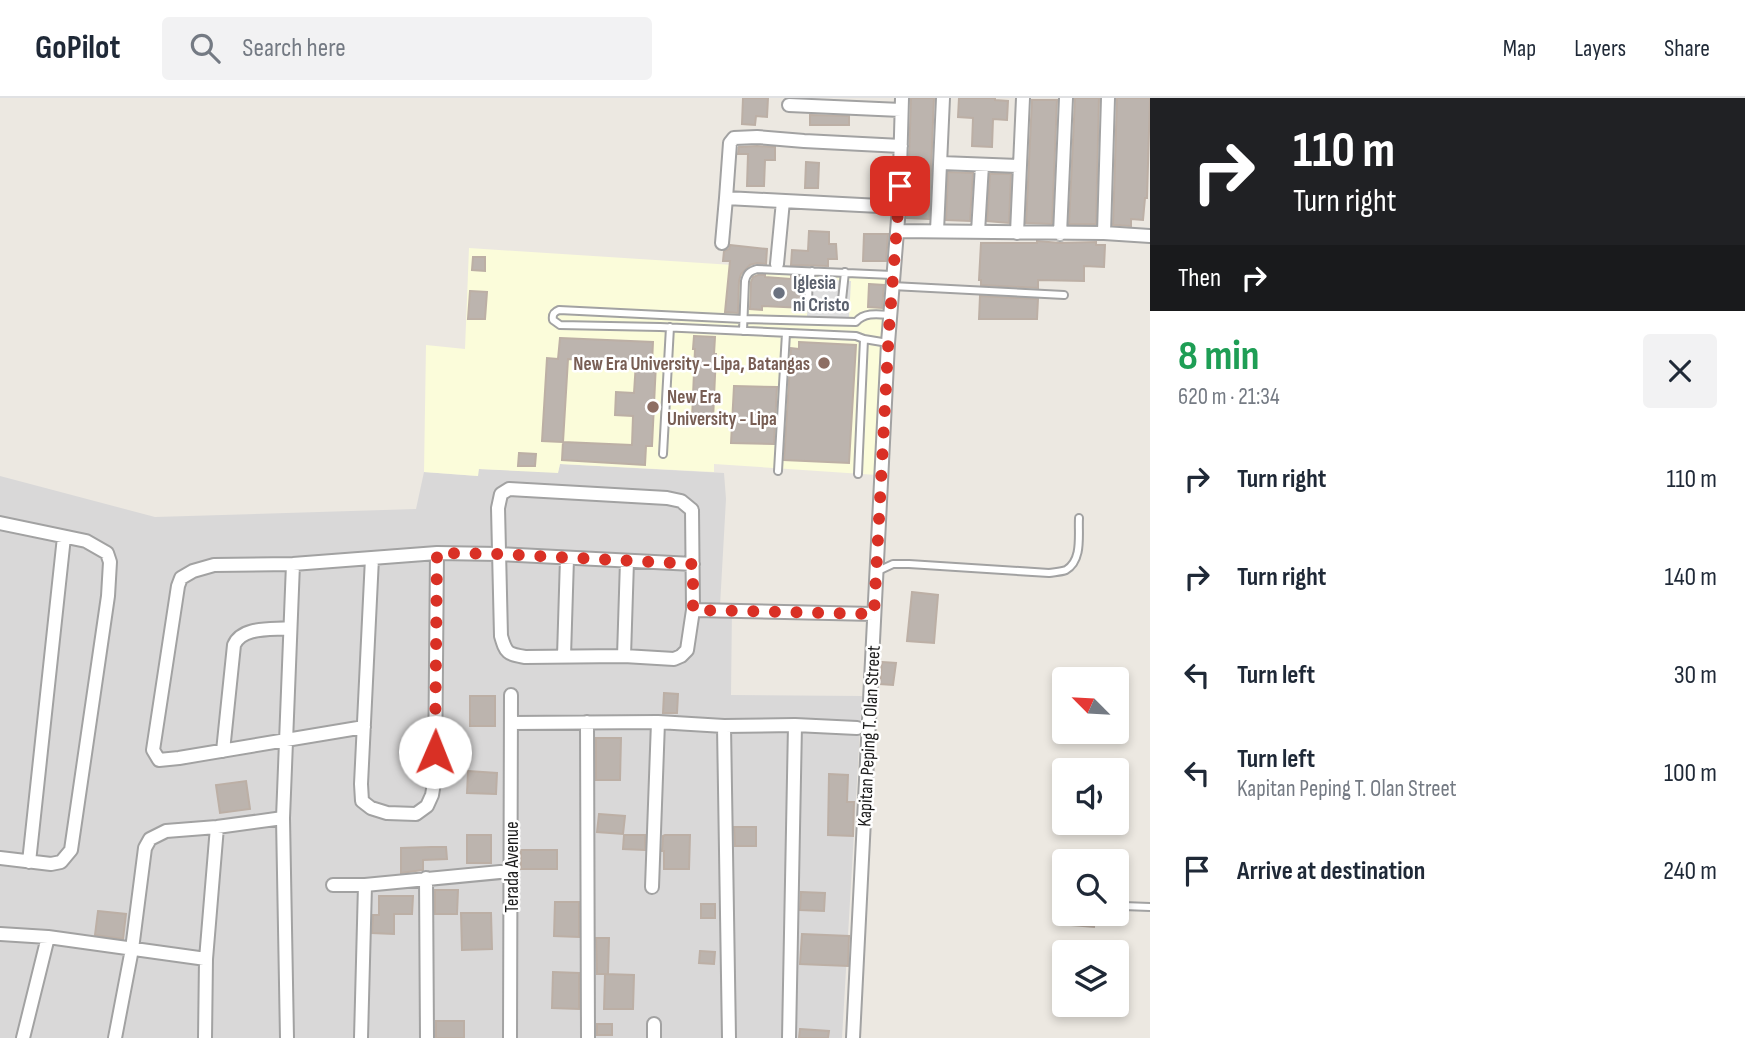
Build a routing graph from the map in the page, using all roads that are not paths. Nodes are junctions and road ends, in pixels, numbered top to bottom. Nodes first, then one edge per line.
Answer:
1 (943, 98) edge
2 (1023, 98) edge
3 (1066, 98) edge
4 (1108, 98) edge
5 (902, 104) edge
6 (789, 105) dead end
7 (901, 146) junction
8 (941, 163) junction
9 (982, 165) junction
10 (1020, 166) junction
11 (726, 198) junction
12 (783, 201) junction
13 (899, 207) junction
14 (897, 231) junction
15 (937, 231) junction
16 (978, 232) junction
17 (1017, 233) junction
18 (1104, 233) junction
19 (1060, 234) junction
20 (1150, 236) edge
21 (722, 243) dead end
22 (777, 264) dead end
23 (812, 271) junction
24 (845, 272) junction
25 (893, 281) junction
26 (1064, 295) dead end
27 (660, 315) junction
28 (890, 315) junction
29 (743, 319) junction
30 (856, 322) junction
31 (660, 327) junction
32 (670, 327) junction
33 (743, 331) junction
34 (786, 333) junction
35 (856, 336) junction
36 (864, 339) junction
37 (888, 343) junction
38 (663, 454) dead end
39 (778, 471) dead end
40 (858, 474) dead end
41 (1079, 518) dead end
42 (0, 523) edge
43 (64, 537) junction
44 (437, 553) junction
45 (499, 554) junction
46 (372, 558) junction
47 (567, 558) junction
48 (626, 561) junction
49 (293, 564) junction
50 (693, 564) junction
51 (876, 572) junction
52 (693, 610) junction
53 (874, 614) junction
54 (290, 628) junction
55 (564, 656) junction
56 (624, 656) junction
57 (511, 695) dead end
58 (587, 722) junction
59 (658, 722) junction
60 (510, 723) junction
61 (795, 725) junction
62 (724, 726) junction
63 (364, 727) junction
64 (857, 728) dead end
65 (286, 740) junction
66 (223, 751) junction
67 (283, 818) junction
68 (217, 827) junction
69 (0, 859) edge
70 (29, 862) junction
71 (511, 871) junction
72 (426, 878) junction
73 (333, 885) dead end
74 (365, 885) junction
75 (652, 887) dead end
76 (1129, 906) edge
77 (1150, 907) edge
78 (0, 934) edge
79 (48, 937) junction
80 (132, 949) junction
81 (206, 959) junction
82 (654, 1024) dead end
83 (23, 1038) edge
84 (115, 1038) edge
85 (205, 1038) edge
86 (287, 1038) edge
87 (360, 1038) edge
88 (427, 1038) edge
89 (510, 1038) edge
90 (588, 1038) edge
91 (654, 1038) edge
92 (729, 1038) edge
93 (789, 1038) edge
94 (853, 1038) edge

1 - 8 street
2 - 10 street
3 - 19 street
4 - 18 street
5 - 6 street
5 - 7 street, Kapitan Peping T. Olan Street
7 - 11 street
7 - 13 street, Kapitan Peping T. Olan Street
8 - 9 street
8 - 15 street
9 - 10 street
9 - 16 street
10 - 17 street
11 - 12 street
11 - 21 street
12 - 13 street
12 - 22 street
13 - 14 street, Kapitan Peping T. Olan Street
14 - 15 street
14 - 25 street, Kapitan Peping T. Olan Street
15 - 16 street
16 - 17 street
17 - 19 street
18 - 19 street
18 - 20 street
23 - 24 lane
23 - 24 lane
23 - 29 lane
24 - 25 lane
25 - 26 lane
25 - 28 street, Kapitan Peping T. Olan Street
27 - 29 lane
27 - 31 lane
27 - 31 lane
28 - 30 lane
28 - 37 street, Kapitan Peping T. Olan Street
29 - 30 lane
29 - 33 lane
30 - 35 lane
31 - 32 lane
32 - 33 lane
32 - 38 lane
33 - 34 lane
34 - 35 lane
34 - 39 lane
35 - 36 lane
36 - 37 lane
36 - 40 lane
37 - 51 street, Kapitan Peping T. Olan Street
41 - 51 lane
42 - 43 street
43 - 70 street
43 - 70 street
44 - 45 street
44 - 46 street
44 - 63 street
45 - 47 street
45 - 50 street
45 - 55 street
46 - 49 street
46 - 63 street
47 - 48 street
47 - 55 street
48 - 50 street
48 - 56 street
49 - 54 street
49 - 66 street
50 - 52 street
51 - 53 street, Kapitan Peping T. Olan Street
52 - 53 street
52 - 56 street
53 - 94 street, Kapitan Peping T. Olan Street
54 - 65 street
54 - 66 street
55 - 56 street
57 - 60 street, Terada Avenue
58 - 59 street
58 - 60 street
58 - 90 street
59 - 62 street
59 - 75 street
60 - 71 street, Terada Avenue
61 - 62 street
61 - 64 street
61 - 93 street
62 - 92 street
63 - 65 street
65 - 66 street
65 - 67 street
67 - 68 street
67 - 86 street
68 - 80 street
68 - 81 street
69 - 70 street
71 - 72 street
71 - 89 street, Terada Avenue
72 - 74 street
72 - 88 street
73 - 74 street
74 - 87 street
76 - 77 lane
78 - 79 street
79 - 80 street
79 - 83 street
80 - 81 street
80 - 84 street
81 - 85 street
82 - 91 street

